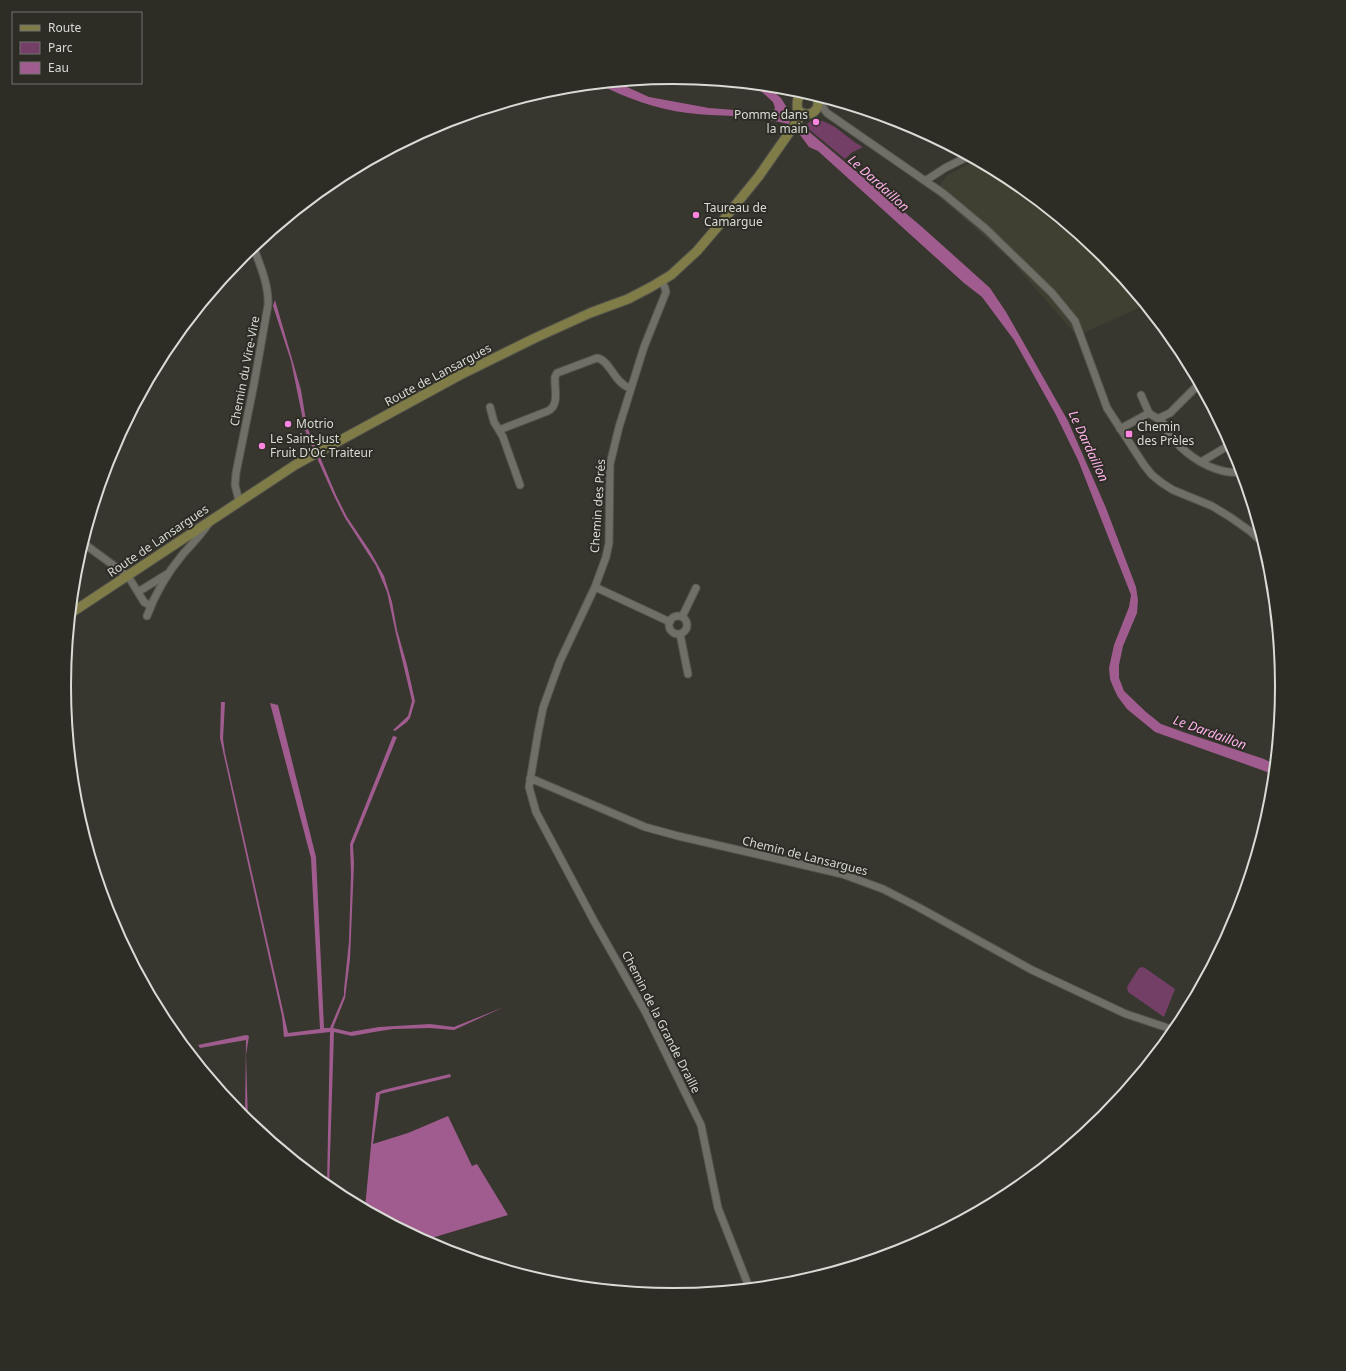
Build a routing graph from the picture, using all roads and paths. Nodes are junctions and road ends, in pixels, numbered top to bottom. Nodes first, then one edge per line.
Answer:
1 (799, 97) edge
2 (817, 101) edge
3 (820, 102) edge
4 (816, 111) junction
5 (827, 113) junction
6 (801, 115) junction
7 (964, 159) edge
8 (924, 181) junction
9 (255, 252) edge
10 (661, 280) junction
11 (630, 388) junction
12 (1195, 388) edge
13 (1141, 395) dead end
14 (490, 408) dead end
15 (1149, 413) junction
16 (1158, 418) junction
17 (1120, 429) junction
18 (499, 430) junction
19 (1226, 447) edge
20 (1201, 462) junction
21 (1236, 473) edge
22 (520, 486) dead end
23 (239, 501) junction
24 (211, 520) junction
25 (1255, 536) edge
26 (88, 547) edge
27 (170, 572) junction
28 (128, 576) junction
29 (595, 586) junction
30 (696, 588) dead end
31 (138, 592) junction
32 (151, 606) junction
33 (76, 610) edge
34 (147, 616) dead end
35 (682, 617) junction
36 (670, 622) junction
37 (680, 634) junction
38 (688, 674) dead end
39 (530, 778) junction
40 (1168, 1028) edge
41 (747, 1282) edge

1 - 6 main road
2 - 4 main road
3 - 5 street
4 - 5 street
4 - 6 main road
5 - 8 street
6 - 10 main road, Route de Lansargues
7 - 8 street
8 - 17 street
9 - 23 street, Chemin du Vire-Vire
10 - 11 street, Chemin des Prés
10 - 23 main road, Route de Lansargues
11 - 18 street
11 - 29 street, Chemin des Prés
12 - 16 street
13 - 15 street
14 - 18 street
15 - 16 street
15 - 17 street
16 - 20 street
17 - 25 street
18 - 22 street
19 - 20 street
20 - 21 street
23 - 24 main road, Route de Lansargues
24 - 27 street
24 - 28 main road, Route de Lansargues
26 - 28 street
27 - 31 street
27 - 32 street
28 - 31 street
28 - 33 main road, Route de Lansargues
29 - 36 street
29 - 39 street, Chemin des Prés
30 - 35 street
31 - 32 street
32 - 34 street
35 - 36 street
35 - 37 street
36 - 37 street
37 - 38 street
39 - 40 street, Chemin de Lansargues
39 - 41 street, Chemin de la Grande Draille

